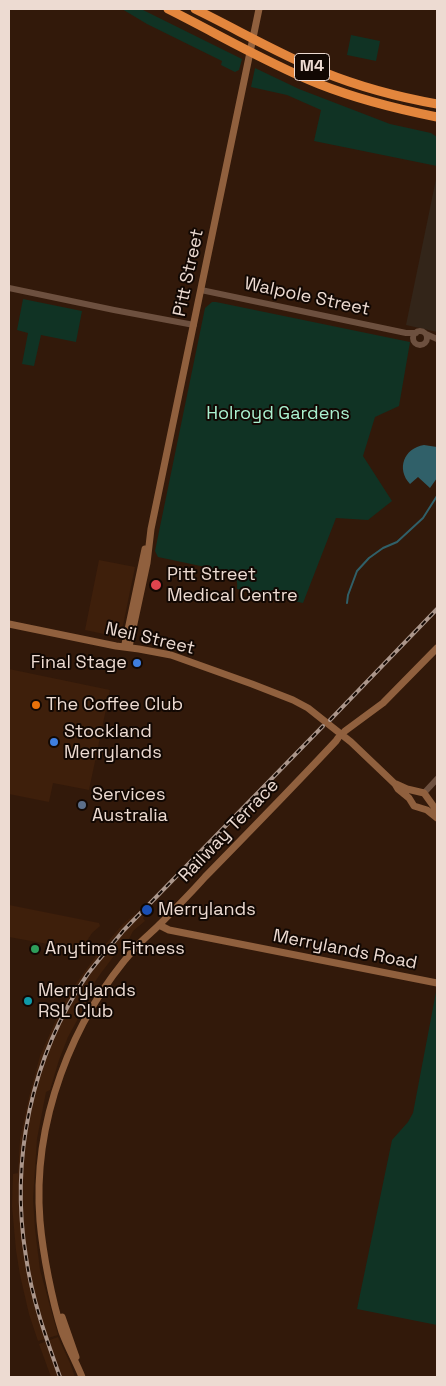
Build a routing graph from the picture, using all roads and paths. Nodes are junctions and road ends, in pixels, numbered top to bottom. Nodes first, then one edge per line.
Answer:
1 (168, 9) edge
2 (196, 9) edge
3 (259, 9) edge
4 (437, 104) edge
5 (437, 116) edge
6 (9, 288) edge
7 (201, 290) junction
8 (194, 325) junction
9 (415, 336) junction
10 (426, 337) junction
11 (437, 339) edge
12 (9, 624) edge
13 (127, 647) junction
14 (437, 648) edge
15 (345, 731) dead end
16 (338, 738) dead end
17 (437, 779) edge
18 (395, 784) junction
19 (423, 795) junction
20 (412, 802) junction
21 (421, 808) junction
22 (437, 811) edge
23 (437, 818) edge
24 (159, 925) junction
25 (437, 983) edge
26 (81, 1374) edge

1 - 5 highway, M4
2 - 4 highway, M4
3 - 7 main road, Pitt Street
6 - 8 street
7 - 8 main road, Pitt Street
7 - 9 street, Walpole Street
8 - 13 main road, Pitt Street
9 - 10 street
9 - 10 street
10 - 11 street
12 - 13 main road, Neil Street
13 - 18 main road, Neil Street
14 - 15 main road
16 - 24 main road, Railway Terrace
17 - 19 street
18 - 19 main road
18 - 20 main road, Neil Street
19 - 20 main road
19 - 21 main road
19 - 22 main road
20 - 21 main road, Neil Street
21 - 23 main road, Neil Street
24 - 25 main road, Merrylands Road
24 - 26 main road, Railway Terrace

